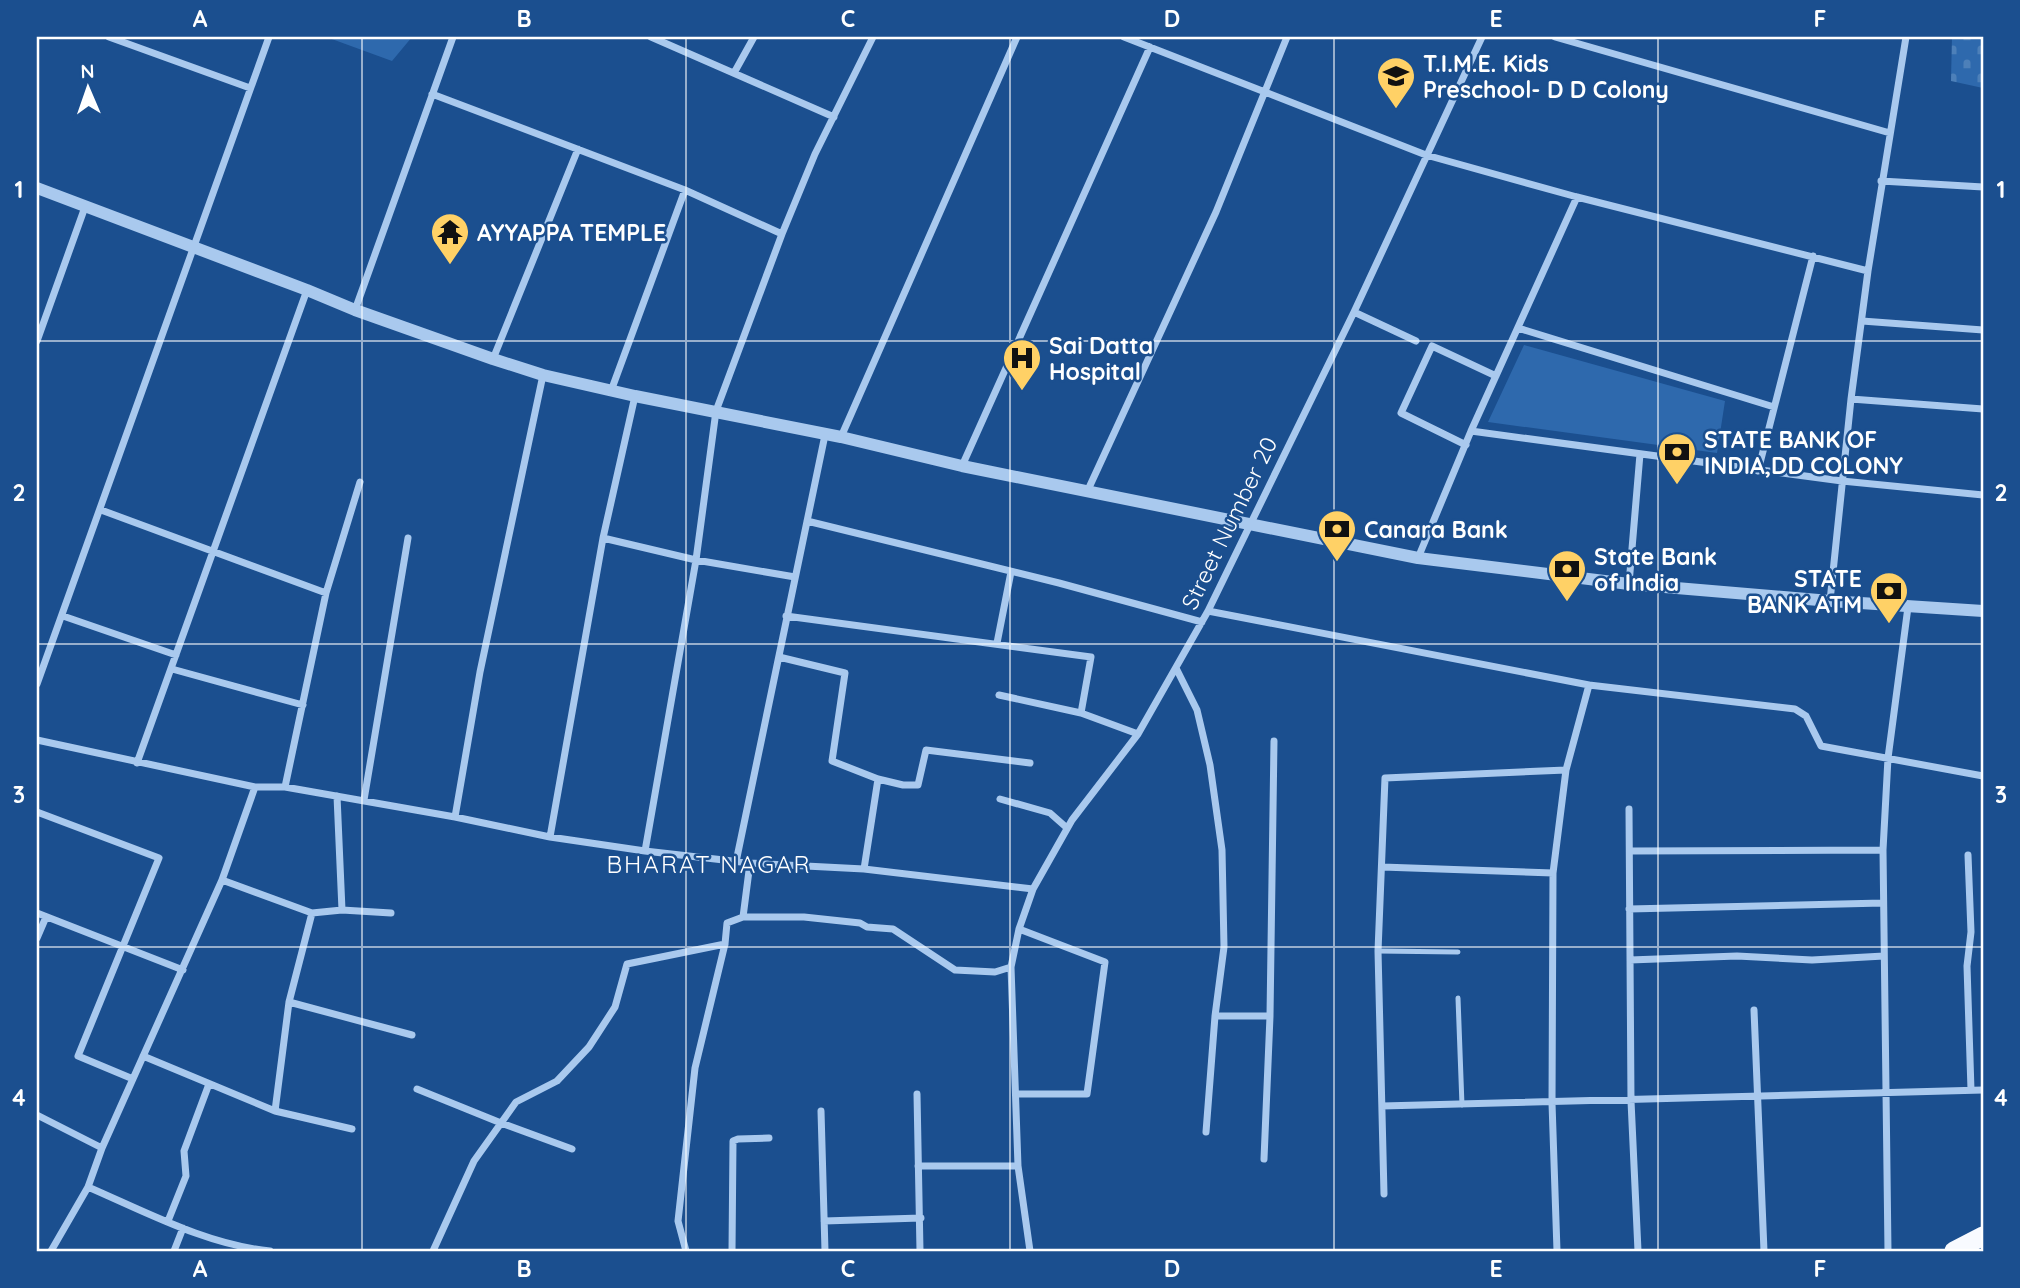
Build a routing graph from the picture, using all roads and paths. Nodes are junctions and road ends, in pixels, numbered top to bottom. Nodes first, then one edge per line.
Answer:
1 (108, 37) edge
2 (269, 37) edge
3 (453, 37) edge
4 (651, 37) edge
5 (754, 37) edge
6 (873, 37) edge
7 (1017, 37) edge
8 (1124, 37) edge
9 (1287, 37) edge
10 (1482, 37) edge
11 (1555, 37) edge
12 (1906, 37) edge
13 (669, 40) edge
14 (1150, 47) junction
15 (734, 73) junction
16 (250, 88) junction
17 (432, 94) junction
18 (1265, 94) junction
19 (834, 117) junction
20 (1890, 134) junction
21 (578, 149) junction
22 (1426, 155) junction
23 (1881, 181) junction
24 (1983, 187) edge
25 (37, 188) edge
26 (685, 190) junction
27 (1577, 197) junction
28 (85, 207) junction
29 (782, 234) junction
30 (194, 248) junction
31 (1813, 256) junction
32 (1868, 271) junction
33 (307, 290) junction
34 (355, 310) junction
35 (1354, 313) junction
36 (1862, 321) junction
37 (1518, 328) junction
38 (1983, 330) edge
39 (37, 341) edge
40 (1416, 341) dead end
41 (493, 359) junction
42 (543, 375) junction
43 (1496, 376) junction
44 (611, 391) junction
45 (635, 396) junction
46 (1851, 399) junction
47 (1774, 407) junction
48 (1983, 410) edge
49 (716, 411) junction
50 (1471, 431) junction
51 (825, 435) junction
52 (841, 437) junction
53 (1466, 445) junction
54 (1640, 454) junction
55 (962, 466) junction
56 (1758, 471) junction
57 (1842, 481) junction
58 (360, 482) dead end
59 (1087, 492) junction
60 (1983, 495) edge
61 (101, 510) junction
62 (807, 521) junction
63 (1250, 525) junction
64 (408, 537) dead end
65 (603, 538) junction
66 (213, 552) junction
67 (1418, 558) junction
68 (696, 560) junction
69 (1011, 572) junction
70 (795, 577) junction
71 (1629, 584) junction
72 (326, 593) junction
73 (1830, 601) junction
74 (1908, 607) junction
75 (1208, 611) junction
76 (1983, 611) edge
77 (63, 616) junction
78 (786, 616) junction
79 (1202, 622) junction
80 (997, 643) junction
81 (176, 655) junction
82 (779, 657) junction
83 (1176, 668) junction
84 (172, 669) junction
85 (37, 684) edge
86 (1589, 685) junction
87 (999, 695) dead end
88 (303, 705) junction
89 (1081, 713) junction
90 (1138, 734) junction
91 (37, 740) edge
92 (1274, 741) dead end
93 (1888, 758) junction
94 (137, 763) junction
95 (1030, 763) dead end
96 (1566, 769) junction
97 (1983, 776) edge
98 (878, 779) junction
99 (255, 787) junction
100 (285, 787) junction
101 (337, 796) junction
102 (1000, 799) dead end
103 (364, 800) junction
104 (1629, 809) dead end
105 (37, 812) edge
106 (455, 817) junction
107 (1067, 828) junction
108 (550, 837) junction
109 (1883, 850) junction
110 (645, 851) junction
111 (1630, 851) junction
112 (1968, 855) dead end
113 (736, 862) junction
114 (750, 863) junction
115 (1382, 867) junction
116 (863, 869) junction
117 (1553, 873) junction
118 (222, 880) junction
119 (1033, 889) junction
120 (1883, 903) junction
121 (1629, 909) junction
122 (342, 910) junction
123 (37, 913) edge
124 (312, 913) junction
125 (391, 913) dead end
126 (46, 917) junction
127 (743, 917) junction
128 (1019, 929) junction
129 (37, 938) edge
130 (725, 944) junction
131 (123, 947) junction
132 (1378, 951) junction
133 (1458, 953) dead end
134 (1884, 956) junction
135 (1630, 960) junction
136 (1011, 967) junction
137 (183, 970) junction
138 (1458, 998) dead end
139 (289, 1002) junction
140 (1754, 1010) dead end
141 (1215, 1016) junction
142 (1270, 1016) junction
143 (412, 1035) dead end
144 (143, 1056) junction
145 (133, 1079) junction
146 (209, 1084) junction
147 (417, 1089) dead end
148 (1971, 1090) junction
149 (1983, 1090) edge
150 (1886, 1091) junction
151 (917, 1094) dead end
152 (1017, 1094) junction
153 (1759, 1097) junction
154 (1631, 1101) junction
155 (1552, 1103) junction
156 (1462, 1105) junction
157 (1382, 1107) junction
158 (275, 1111) junction
159 (821, 1111) dead end
160 (37, 1115) edge
161 (501, 1123) junction
162 (352, 1129) dead end
163 (1206, 1132) dead end
164 (769, 1138) dead end
165 (102, 1148) junction
166 (572, 1149) dead end
167 (1264, 1159) dead end
168 (1018, 1166) junction
169 (918, 1167) junction
170 (88, 1187) junction
171 (1384, 1194) dead end
172 (921, 1218) junction
173 (167, 1221) junction
174 (824, 1222) junction
175 (183, 1228) junction
176 (1983, 1236) edge
177 (51, 1251) edge
178 (174, 1251) edge
179 (270, 1251) edge
180 (433, 1251) edge
181 (686, 1251) edge
182 (732, 1251) edge
183 (825, 1251) edge
184 (920, 1251) edge
185 (1030, 1251) edge
186 (1557, 1251) edge
187 (1638, 1251) edge
188 (1764, 1251) edge
189 (1888, 1251) edge
190 (1954, 1251) edge

1 - 16 street
2 - 16 street
3 - 17 street
4 - 13 street
5 - 15 street
6 - 19 street
7 - 52 street
8 - 14 street
9 - 18 street
10 - 22 street, Street Number 20
11 - 20 street
12 - 20 street
13 - 15 street
14 - 18 street
14 - 55 street
15 - 19 street
16 - 30 street
17 - 21 street
17 - 34 street
18 - 22 street
18 - 59 street
19 - 29 street
20 - 23 street
21 - 26 street
21 - 41 street
22 - 27 street
22 - 35 street, Street Number 20
23 - 24 street
23 - 32 street
25 - 28 street
26 - 29 street
26 - 44 street
27 - 31 street
27 - 37 street
28 - 30 street
28 - 39 street
29 - 49 street
30 - 33 street
30 - 61 street
31 - 32 street
31 - 47 street
32 - 36 street
33 - 34 street
33 - 66 street
34 - 41 street
35 - 40 street
35 - 63 street, Street Number 20
36 - 38 street
36 - 46 street
37 - 43 street
37 - 47 street
41 - 42 street
42 - 44 street
42 - 106 street
43 - 50 street
43 - 53 street
44 - 45 street
45 - 49 street
45 - 65 street
46 - 48 street
46 - 57 street
47 - 56 street
49 - 51 street
49 - 68 street
50 - 53 street
50 - 54 street
51 - 52 street
51 - 62 street
52 - 55 street
53 - 67 street
54 - 56 street
54 - 71 street
55 - 59 street
56 - 57 street
57 - 60 street
57 - 73 street
58 - 72 street
59 - 63 street
61 - 66 street
61 - 77 street
62 - 69 street
62 - 70 street
63 - 67 street
63 - 75 street, Street Number 20
64 - 103 street
65 - 68 street
65 - 108 street
66 - 72 street
66 - 81 street
67 - 71 street
68 - 70 street
68 - 110 street
69 - 79 street
69 - 80 street
70 - 78 street
71 - 73 street
72 - 88 street
73 - 74 street
74 - 76 street
74 - 93 street
75 - 79 street, Street Number 20
75 - 86 street
77 - 81 street
77 - 85 street
78 - 80 street
78 - 82 street
79 - 83 street, Street Number 20
80 - 89 street
81 - 84 street
82 - 98 street
82 - 113 street
83 - 90 street, Street Number 20
83 - 141 street
84 - 88 street
84 - 94 street
86 - 93 street
86 - 96 street
87 - 89 street
88 - 100 street
89 - 90 street
90 - 107 street, Street Number 20
91 - 94 street
92 - 142 street
93 - 97 street
93 - 109 street
94 - 99 street
95 - 98 street
96 - 115 street
96 - 117 street
98 - 116 street
99 - 100 street
99 - 118 street
100 - 101 street
101 - 103 street
101 - 122 street
102 - 107 street
103 - 106 street
104 - 111 street
105 - 131 street
106 - 108 street
107 - 119 street, Street Number 20
108 - 110 street
109 - 111 street
109 - 120 street
110 - 113 street
111 - 121 street
112 - 148 street
113 - 114 street
114 - 116 street
114 - 127 street
115 - 117 street
115 - 132 street
116 - 119 street
117 - 155 street
118 - 124 street
118 - 137 street
119 - 128 street, Street Number 20
120 - 121 street
120 - 134 street
121 - 135 street
122 - 124 street
122 - 125 street
123 - 126 street
124 - 139 street
126 - 129 street
126 - 131 street
127 - 130 street
127 - 136 street
128 - 136 street, Street Number 20
128 - 152 street
130 - 161 street
130 - 181 street
131 - 137 street
131 - 145 street
132 - 133 lane
132 - 157 street
134 - 135 street
134 - 150 street
135 - 154 street
136 - 152 street, Street Number 20
137 - 144 street
138 - 156 lane
139 - 143 street
139 - 158 street
140 - 153 street
141 - 142 street
141 - 163 street
142 - 167 street
144 - 145 street
144 - 146 street
145 - 165 street
146 - 158 street
146 - 173 street
147 - 161 street
148 - 149 street
148 - 150 street
150 - 153 street
150 - 189 street
151 - 169 street
152 - 168 street, Street Number 20
153 - 154 street
153 - 188 street
154 - 155 street
154 - 187 street
155 - 156 street
155 - 186 street
156 - 157 street
157 - 171 street
158 - 162 street
159 - 174 street
160 - 165 street
161 - 166 street
161 - 180 street
164 - 182 street
165 - 170 street
168 - 169 street
168 - 185 street, Street Number 20
169 - 172 street
170 - 173 street
170 - 177 street
172 - 174 street
172 - 184 street
173 - 175 street
174 - 183 street
175 - 178 street
175 - 179 street
176 - 190 highway

